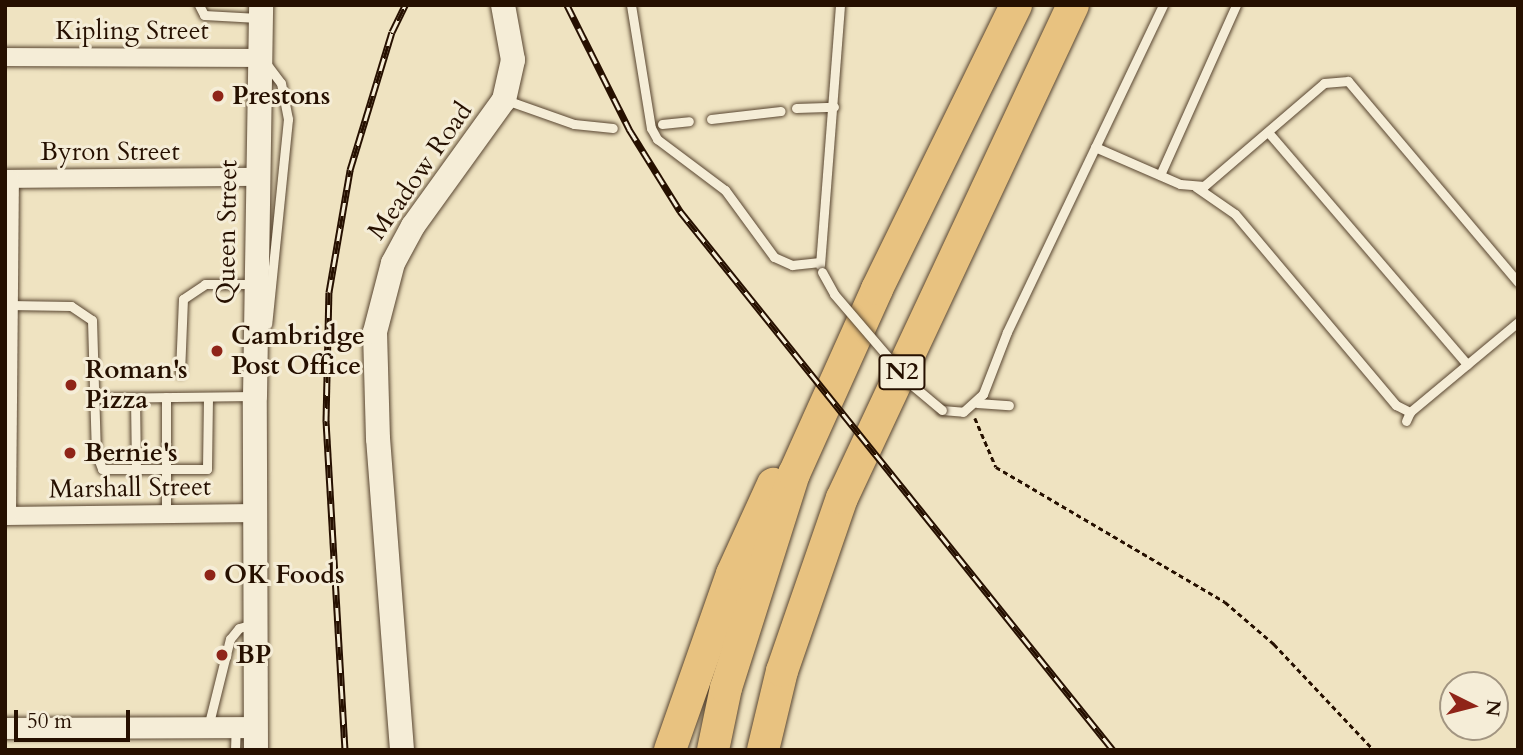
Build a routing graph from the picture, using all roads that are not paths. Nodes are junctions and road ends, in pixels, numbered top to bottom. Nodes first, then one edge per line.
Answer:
1 (199, 5) edge
2 (503, 5) edge
3 (631, 5) edge
4 (840, 5) edge
5 (1016, 5) edge
6 (1073, 5) edge
7 (1163, 5) edge
8 (1236, 5) edge
9 (260, 8) edge
10 (5, 57) edge
11 (259, 58) junction
12 (504, 100) junction
13 (834, 107) junction
14 (796, 108) dead end
15 (781, 111) dead end
16 (711, 119) dead end
17 (689, 121) dead end
18 (662, 124) dead end
19 (613, 128) dead end
20 (1268, 132) junction
21 (1096, 147) junction
22 (1160, 175) junction
23 (257, 177) junction
24 (8, 179) edge
25 (1196, 187) junction
26 (820, 262) junction
27 (1518, 282) edge
28 (256, 285) junction
29 (877, 289) junction
30 (9, 306) junction
31 (1518, 322) edge
32 (924, 326) junction
33 (1467, 364) junction
34 (180, 373) dead end
35 (7, 393) edge
36 (255, 396) junction
37 (166, 397) junction
38 (208, 397) junction
39 (95, 398) junction
40 (135, 398) junction
41 (974, 405) junction
42 (1009, 405) dead end
43 (136, 471) junction
44 (166, 471) junction
45 (256, 513) junction
46 (166, 514) junction
47 (6, 516) edge
48 (250, 625) junction
49 (208, 727) junction
50 (5, 728) edge
51 (248, 733) edge
52 (235, 750) edge
53 (402, 750) edge
54 (670, 750) edge
55 (713, 750) edge
56 (763, 750) edge
57 (783, 750) edge

1 - 9 lane
2 - 12 main road, Meadow Road
3 - 26 lane
4 - 13 lane
5 - 29 highway, N2
6 - 32 highway, N2
7 - 21 lane
8 - 22 lane
9 - 11 main road, Queen Street
10 - 11 street, Kipling Street
11 - 23 main road, Queen Street
11 - 36 lane
12 - 19 lane
12 - 53 main road, Meadow Road
13 - 14 lane
13 - 26 lane
15 - 16 lane
17 - 18 lane
20 - 25 lane
20 - 27 lane
20 - 33 lane
21 - 22 lane
21 - 41 lane
22 - 25 lane
23 - 24 street, Byron Street
23 - 28 main road, Queen Street
24 - 30 street
25 - 33 lane
26 - 41 lane, bridge
28 - 34 lane
28 - 36 main road, Queen Street
29 - 54 highway
29 - 55 highway, N2
30 - 35 street
30 - 39 lane
31 - 33 lane
32 - 56 highway, N2
32 - 57 highway
35 - 47 street
36 - 38 lane
36 - 45 main road, Queen Street
37 - 38 lane
37 - 40 lane
37 - 44 lane
38 - 44 lane
39 - 40 lane
39 - 43 lane
40 - 43 lane
41 - 42 lane
43 - 44 lane
44 - 46 lane
45 - 46 street, Marshall Street
45 - 48 main road, Queen Street
46 - 47 street, Marshall Street
48 - 49 lane
48 - 51 main road, Queen Street
49 - 50 street
49 - 51 street
51 - 52 lane

